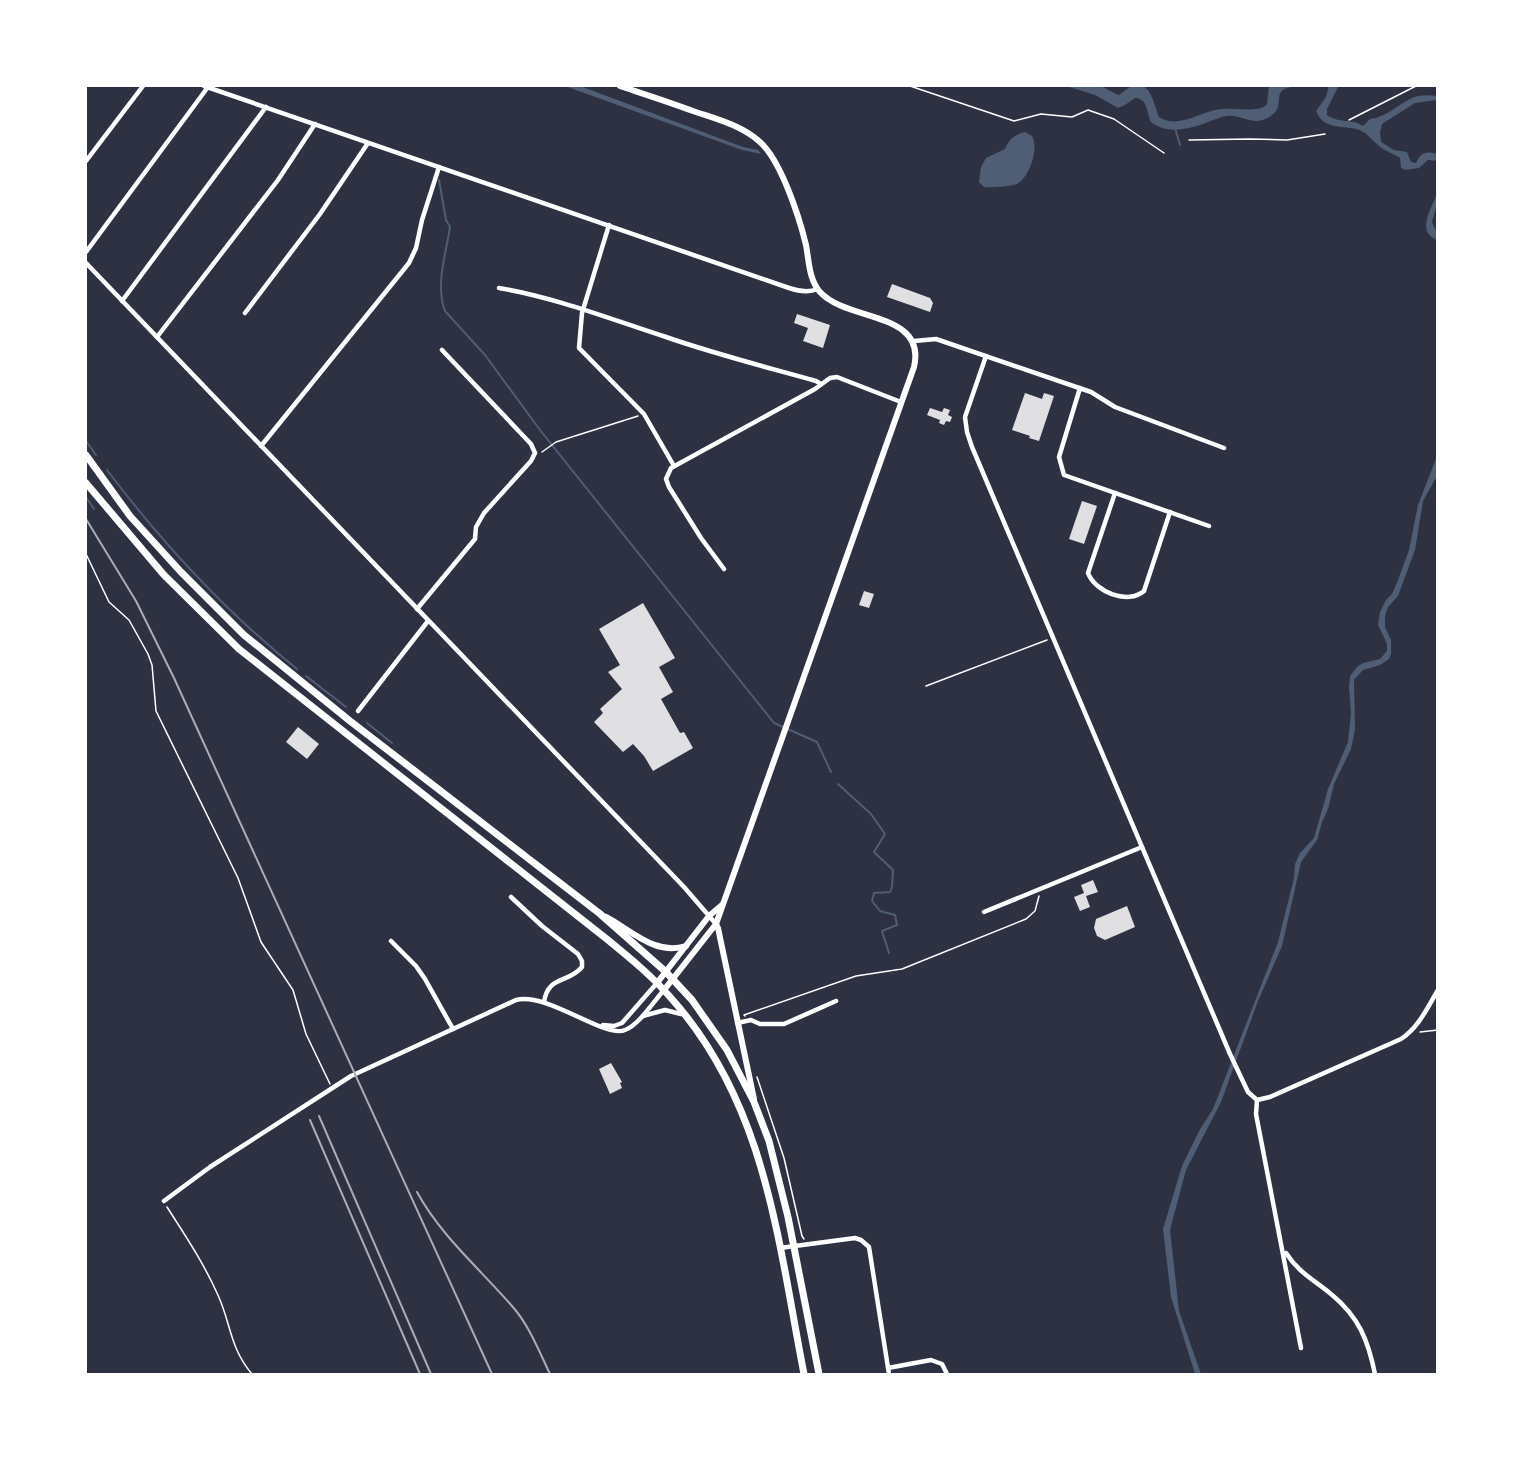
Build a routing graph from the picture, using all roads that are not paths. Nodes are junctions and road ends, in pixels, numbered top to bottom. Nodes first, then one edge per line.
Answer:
1 (143, 86) edge
2 (206, 86) edge
3 (620, 86) edge
4 (266, 107) junction
5 (315, 124) junction
6 (368, 143) junction
7 (86, 161) edge
8 (439, 167) junction
9 (609, 225) junction
10 (86, 252) edge
11 (86, 263) edge
12 (499, 288) dead end
13 (818, 289) junction
14 (122, 301) junction
15 (584, 308) junction
16 (245, 313) dead end
17 (157, 337) junction
18 (914, 341) junction
19 (442, 350) dead end
20 (986, 356) junction
21 (821, 384) junction
22 (1080, 388) junction
23 (901, 402) junction
24 (261, 446) junction
25 (1224, 448) dead end
26 (86, 455) edge
27 (674, 466) junction
28 (86, 483) edge
29 (1115, 493) junction
30 (1170, 512) junction
31 (1209, 526) dead end
32 (724, 569) dead end
33 (417, 609) junction
34 (428, 621) junction
35 (358, 711) dead end
36 (1142, 847) junction
37 (511, 897) dead end
38 (722, 905) junction
39 (984, 912) dead end
40 (599, 913) junction
41 (709, 916) junction
42 (716, 924) junction
43 (391, 941) dead end
44 (686, 945) junction
45 (666, 972) junction
46 (673, 980) junction
47 (657, 983) junction
48 (664, 990) junction
49 (1437, 990) edge
50 (836, 1001) dead end
51 (544, 1002) junction
52 (685, 1015) junction
53 (641, 1017) junction
54 (737, 1023) junction
55 (598, 1024) junction
56 (453, 1029) junction
57 (1257, 1100) junction
58 (754, 1102) junction
59 (164, 1201) road end
60 (794, 1247) junction
61 (780, 1248) junction
62 (1284, 1251) junction
63 (1301, 1348) dead end
64 (888, 1368) junction
65 (804, 1374) edge
66 (819, 1374) edge
67 (889, 1374) edge
68 (947, 1374) edge
69 (1376, 1374) edge

1 - 7 street
2 - 4 street
2 - 10 street
3 - 13 main road
4 - 5 street
4 - 14 street
5 - 6 street
5 - 17 street
6 - 8 street
6 - 16 street
8 - 9 street
8 - 24 street
9 - 13 street
9 - 15 street
11 - 14 street
12 - 15 street
13 - 18 main road
14 - 17 street
15 - 21 street
15 - 27 street
17 - 24 street
18 - 20 street
18 - 23 main road
19 - 33 street
20 - 22 street
20 - 36 street
21 - 23 street
21 - 27 street
22 - 25 street
22 - 29 street
23 - 38 main road
24 - 33 street
26 - 40 main road
27 - 32 street
28 - 47 main road
29 - 30 street
29 - 30 street
30 - 31 street
33 - 34 street
34 - 35 street
34 - 41 street
36 - 39 street
36 - 57 street
37 - 51 street
38 - 41 main road
38 - 42 main road
40 - 44 main road
40 - 45 main road
41 - 42 street
41 - 44 main road
42 - 46 main road
42 - 54 main road
43 - 56 street
44 - 45 main road
45 - 46 main road
45 - 47 main road
46 - 48 main road
46 - 58 main road
47 - 48 main road
47 - 55 street
48 - 52 main road
48 - 53 street
49 - 57 street
50 - 54 street
51 - 55 street
51 - 56 street
52 - 53 street
52 - 61 main road
53 - 55 street
54 - 58 main road
56 - 59 street
57 - 62 street
58 - 60 main road
60 - 61 street
60 - 64 street
60 - 66 main road
61 - 65 main road
62 - 63 street
62 - 69 street
64 - 67 street
64 - 68 street

